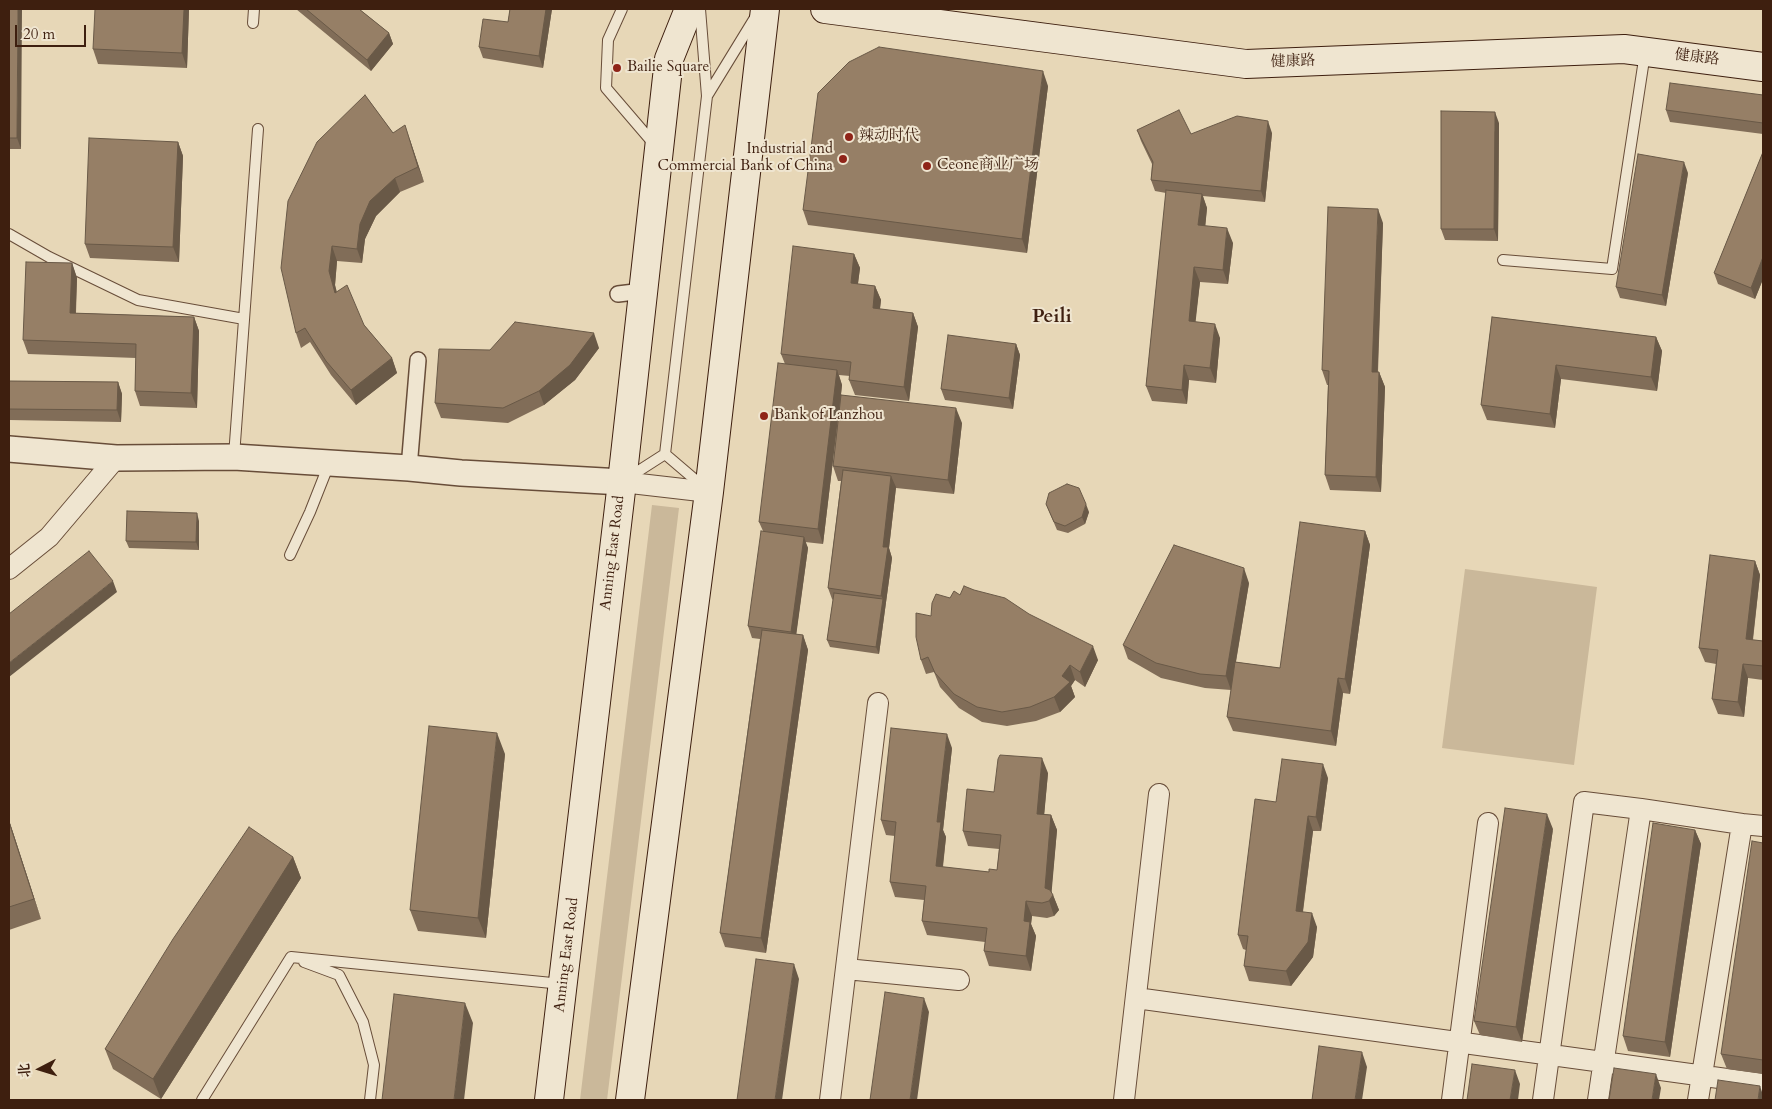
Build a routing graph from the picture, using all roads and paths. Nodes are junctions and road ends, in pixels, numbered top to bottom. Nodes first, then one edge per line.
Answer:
1 (254, 9) edge
2 (622, 9) edge
3 (689, 9) edge
4 (700, 9) edge
5 (760, 9) edge
6 (765, 9) edge
7 (825, 9) edge
8 (253, 22) dead end
9 (1645, 52) junction
10 (1763, 67) edge
11 (707, 96) junction
12 (258, 129) dead end
13 (659, 149) junction
14 (9, 234) edge
15 (1503, 260) dead end
16 (244, 319) junction
17 (418, 360) dead end
18 (9, 449) edge
19 (665, 454) junction
20 (234, 457) junction
21 (116, 458) junction
22 (330, 463) junction
23 (409, 468) junction
24 (622, 482) junction
25 (709, 492) junction
26 (290, 554) dead end
27 (9, 569) edge
28 (878, 703) dead end
29 (1159, 794) dead end
30 (1641, 809) junction
31 (1488, 823) dead end
32 (1742, 824) junction
33 (1763, 826) edge
34 (291, 957) junction
35 (846, 969) junction
36 (958, 980) dead end
37 (563, 984) junction
38 (1136, 998) junction
39 (1460, 1043) junction
40 (1549, 1055) junction
41 (1604, 1062) junction
42 (1702, 1076) junction
43 (1763, 1084) edge
44 (202, 1100) edge
45 (370, 1100) edge
46 (549, 1100) edge
47 (630, 1100) edge
48 (830, 1100) edge
49 (1124, 1100) edge
50 (1452, 1100) edge
51 (1543, 1100) edge
52 (1598, 1100) edge
53 (1698, 1100) edge

1 - 8 lane
2 - 13 lane
3 - 13 main road, Anning East Road
4 - 11 lane
5 - 11 lane
6 - 25 main road
7 - 9 main road, 健康路
9 - 10 main road, 健康路
9 - 15 lane
11 - 19 lane
12 - 16 lane
13 - 24 main road, Anning East Road
14 - 16 lane
16 - 20 lane
17 - 23 street
18 - 21 street
19 - 24 lane
19 - 25 lane
20 - 21 street
20 - 22 street
21 - 27 street
22 - 23 street
22 - 26 lane
23 - 24 street
24 - 25 street
24 - 37 main road, Anning East Road
25 - 47 main road
28 - 35 street
29 - 38 street
30 - 32 street
30 - 40 street
30 - 41 street
31 - 39 street
32 - 33 street
32 - 42 street
34 - 37 lane
34 - 44 lane
34 - 45 lane
35 - 36 street
35 - 48 street
37 - 46 main road, Anning East Road
38 - 39 street
38 - 49 street
39 - 40 street
39 - 50 street
40 - 41 street
40 - 51 street
41 - 42 street
41 - 52 street
42 - 43 street
42 - 53 street

